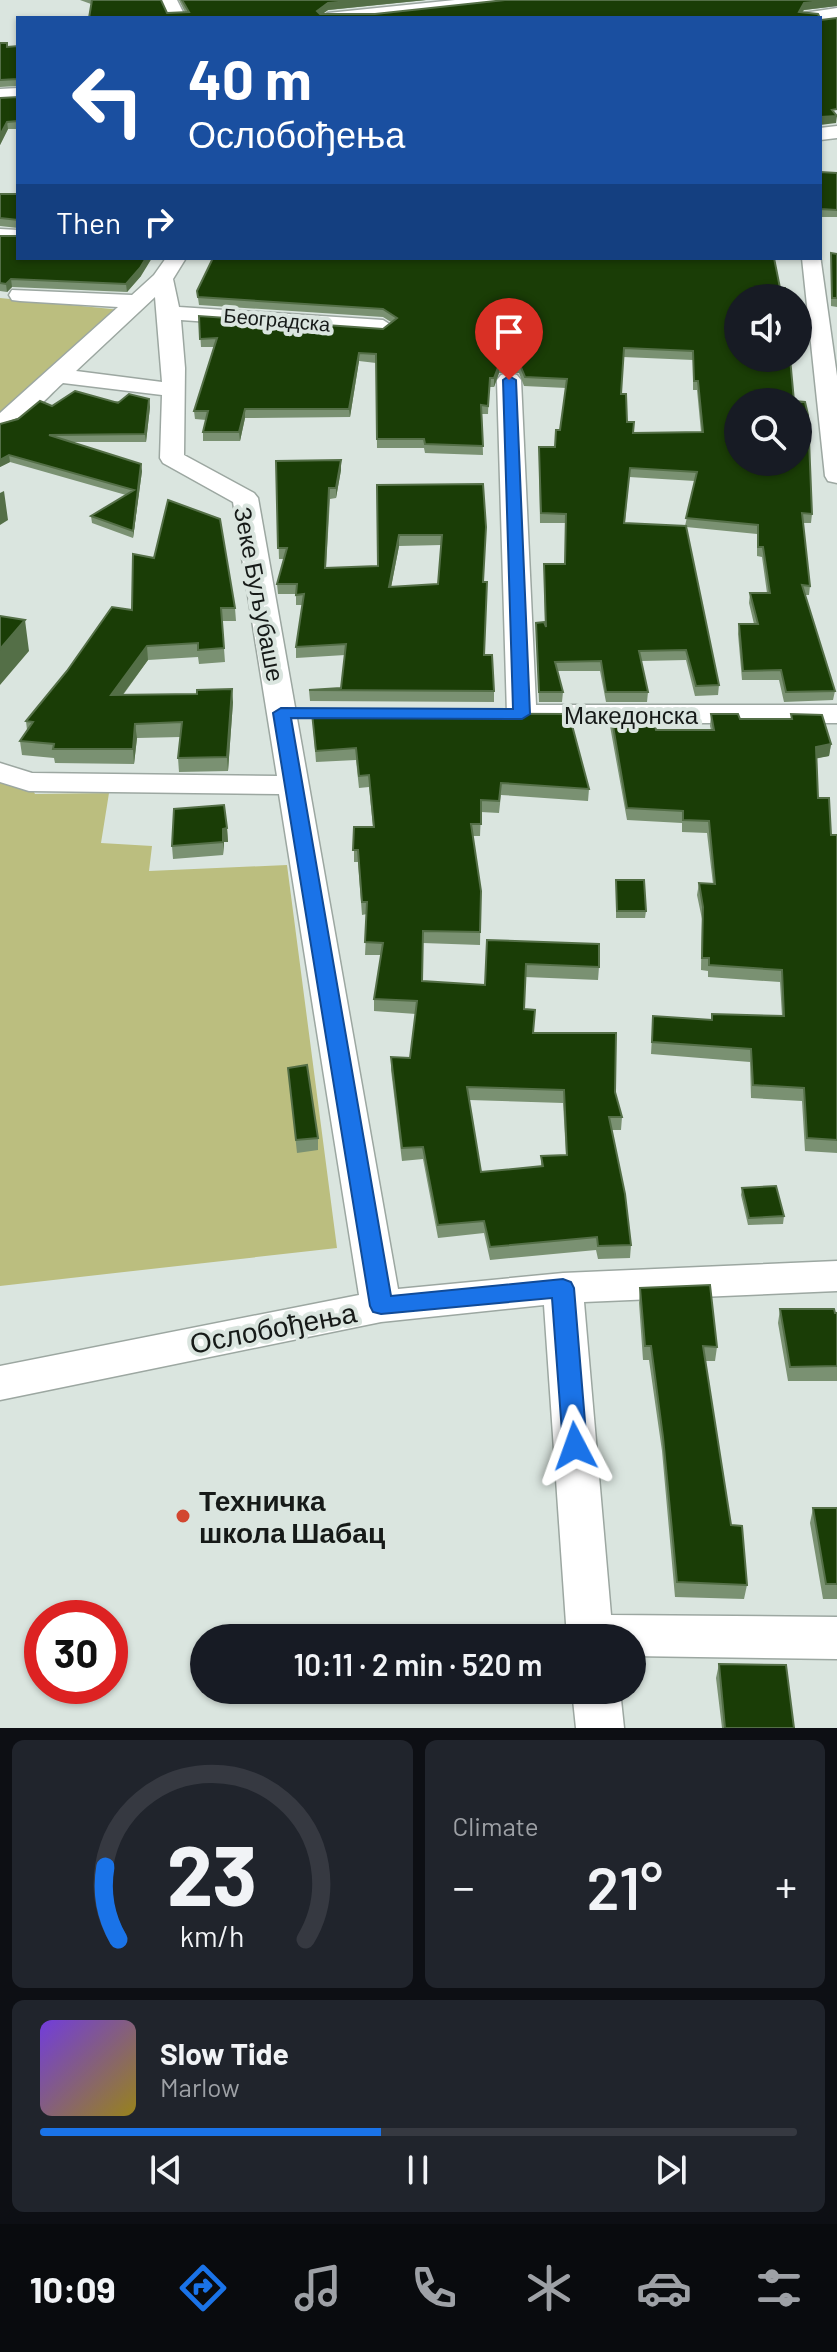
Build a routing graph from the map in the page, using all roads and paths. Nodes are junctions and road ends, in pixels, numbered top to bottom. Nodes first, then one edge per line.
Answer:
1 (502, 0) edge
2 (406, 4) edge
3 (339, 16) edge
4 (820, 260) edge
5 (169, 268) edge
6 (20, 295) dead end
7 (136, 302) junction
8 (171, 313) junction
9 (383, 327) edge
10 (57, 375) junction
11 (509, 380) dead end
12 (174, 390) junction
13 (0, 424) edge
14 (837, 476) edge
15 (492, 714) edge
16 (522, 714) junction
17 (837, 714) edge
18 (0, 772) edge
19 (292, 785) junction
20 (837, 1276) edge
21 (563, 1288) junction
22 (381, 1306) junction
23 (0, 1383) edge
24 (589, 1624) edge
25 (646, 1636) edge
26 (837, 1638) edge
27 (597, 1704) edge
28 (600, 1728) edge

1 - 2 street
2 - 3 street
4 - 14 street
5 - 7 street
5 - 8 street, Зеке Буљубаше
6 - 7 street
7 - 10 street
8 - 9 street, Београдска
8 - 12 street, Зеке Буљубаше
10 - 12 street
10 - 13 street
11 - 16 street
12 - 19 street, Зеке Буљубаше
15 - 16 street, Македонска
16 - 17 street, Македонска
18 - 19 street
19 - 22 street, Зеке Буљубаше
20 - 21 street, Ослобођења
21 - 22 street, Ослобођења
21 - 24 street
22 - 23 street, Ослобођења
25 - 26 street
27 - 28 street

